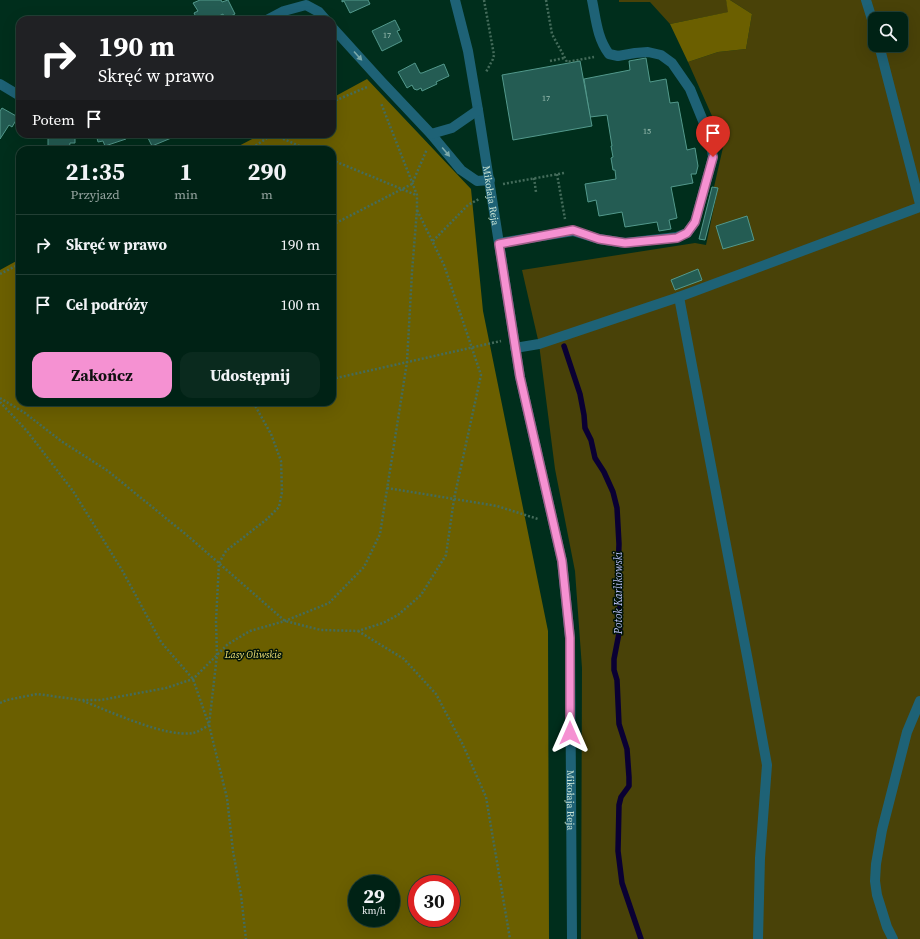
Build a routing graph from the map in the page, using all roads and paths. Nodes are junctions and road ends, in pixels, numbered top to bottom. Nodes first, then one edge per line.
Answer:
1 (455, 0) edge
2 (484, 0) edge
3 (546, 0) edge
4 (592, 0) edge
5 (866, 0) edge
6 (870, 12) edge
7 (275, 16) edge
8 (322, 16) edge
9 (336, 31) edge
10 (881, 52) edge
11 (609, 54) junction
12 (564, 58) junction
13 (550, 61) dead end
14 (485, 74) dead end
15 (381, 81) junction
16 (0, 84) edge
17 (16, 94) edge
18 (336, 100) edge
19 (380, 102) dead end
20 (478, 110) junction
21 (431, 134) junction
22 (267, 138) edge
23 (282, 138) edge
24 (255, 146) edge
25 (300, 146) edge
26 (336, 162) edge
27 (564, 173) dead end
28 (557, 174) junction
29 (534, 178) junction
30 (490, 180) junction
31 (412, 184) junction
32 (503, 184) dead end
33 (403, 189) junction
34 (536, 192) dead end
35 (417, 195) junction
36 (476, 200) dead end
37 (920, 206) edge
38 (417, 210) junction
39 (336, 223) edge
40 (567, 231) junction
41 (433, 241) junction
42 (499, 244) junction
43 (16, 266) edge
44 (0, 274) edge
45 (679, 297) junction
46 (514, 343) junction
47 (473, 348) junction
48 (407, 362) junction
49 (336, 378) edge
50 (0, 398) edge
51 (0, 402) edge
52 (255, 406) edge
53 (387, 488) junction
54 (454, 499) junction
55 (554, 523) junction
56 (219, 563) junction
57 (285, 621) junction
58 (358, 631) junction
59 (217, 655) junction
60 (192, 678) junction
61 (81, 700) junction
62 (920, 701) edge
63 (0, 703) edge
64 (209, 725) junction
65 (246, 939) edge
66 (510, 939) edge
67 (572, 939) edge
68 (758, 939) edge
69 (893, 939) edge

1 - 20 street, Mikołaja Reja
2 - 14 path
3 - 12 path
4 - 11 street
5 - 6 street
7 - 8 street
9 -> 15 street
10 - 37 street
11 - 12 path
11 - 40 street
12 - 13 path
15 - 18 path
15 - 21 street
16 - 17 street
19 - 31 path
20 - 21 street
20 - 30 street, Mikołaja Reja
21 -> 30 street
21 - 31 path
22 - 24 path
23 - 25 path
26 - 33 path
27 - 28 path
28 - 29 path
28 - 40 path
29 - 32 path
29 - 34 path
30 - 42 street, Mikołaja Reja
31 - 33 path
31 - 35 path
33 - 35 path
33 - 39 path
35 - 38 path
36 - 41 path
37 - 45 street
38 - 41 path
38 - 48 path
40 - 42 street
41 - 47 path
42 - 46 street, Mikołaja Reja
43 - 44 path
45 - 46 street
45 - 68 street
46 - 47 path
46 - 55 street, Mikołaja Reja
47 - 48 path
47 - 54 path
48 - 49 path
48 - 53 path
50 - 56 path
51 - 60 path
52 - 56 path
53 - 54 path
53 - 57 path
54 - 55 path
54 - 58 path
55 - 67 street, Mikołaja Reja
56 - 57 path
56 - 59 path
57 - 58 path
57 - 59 path
58 - 66 path
59 - 60 path
59 - 64 path
60 - 61 path
60 - 64 path
61 - 63 path
61 - 64 path
62 - 69 street
64 - 65 path

